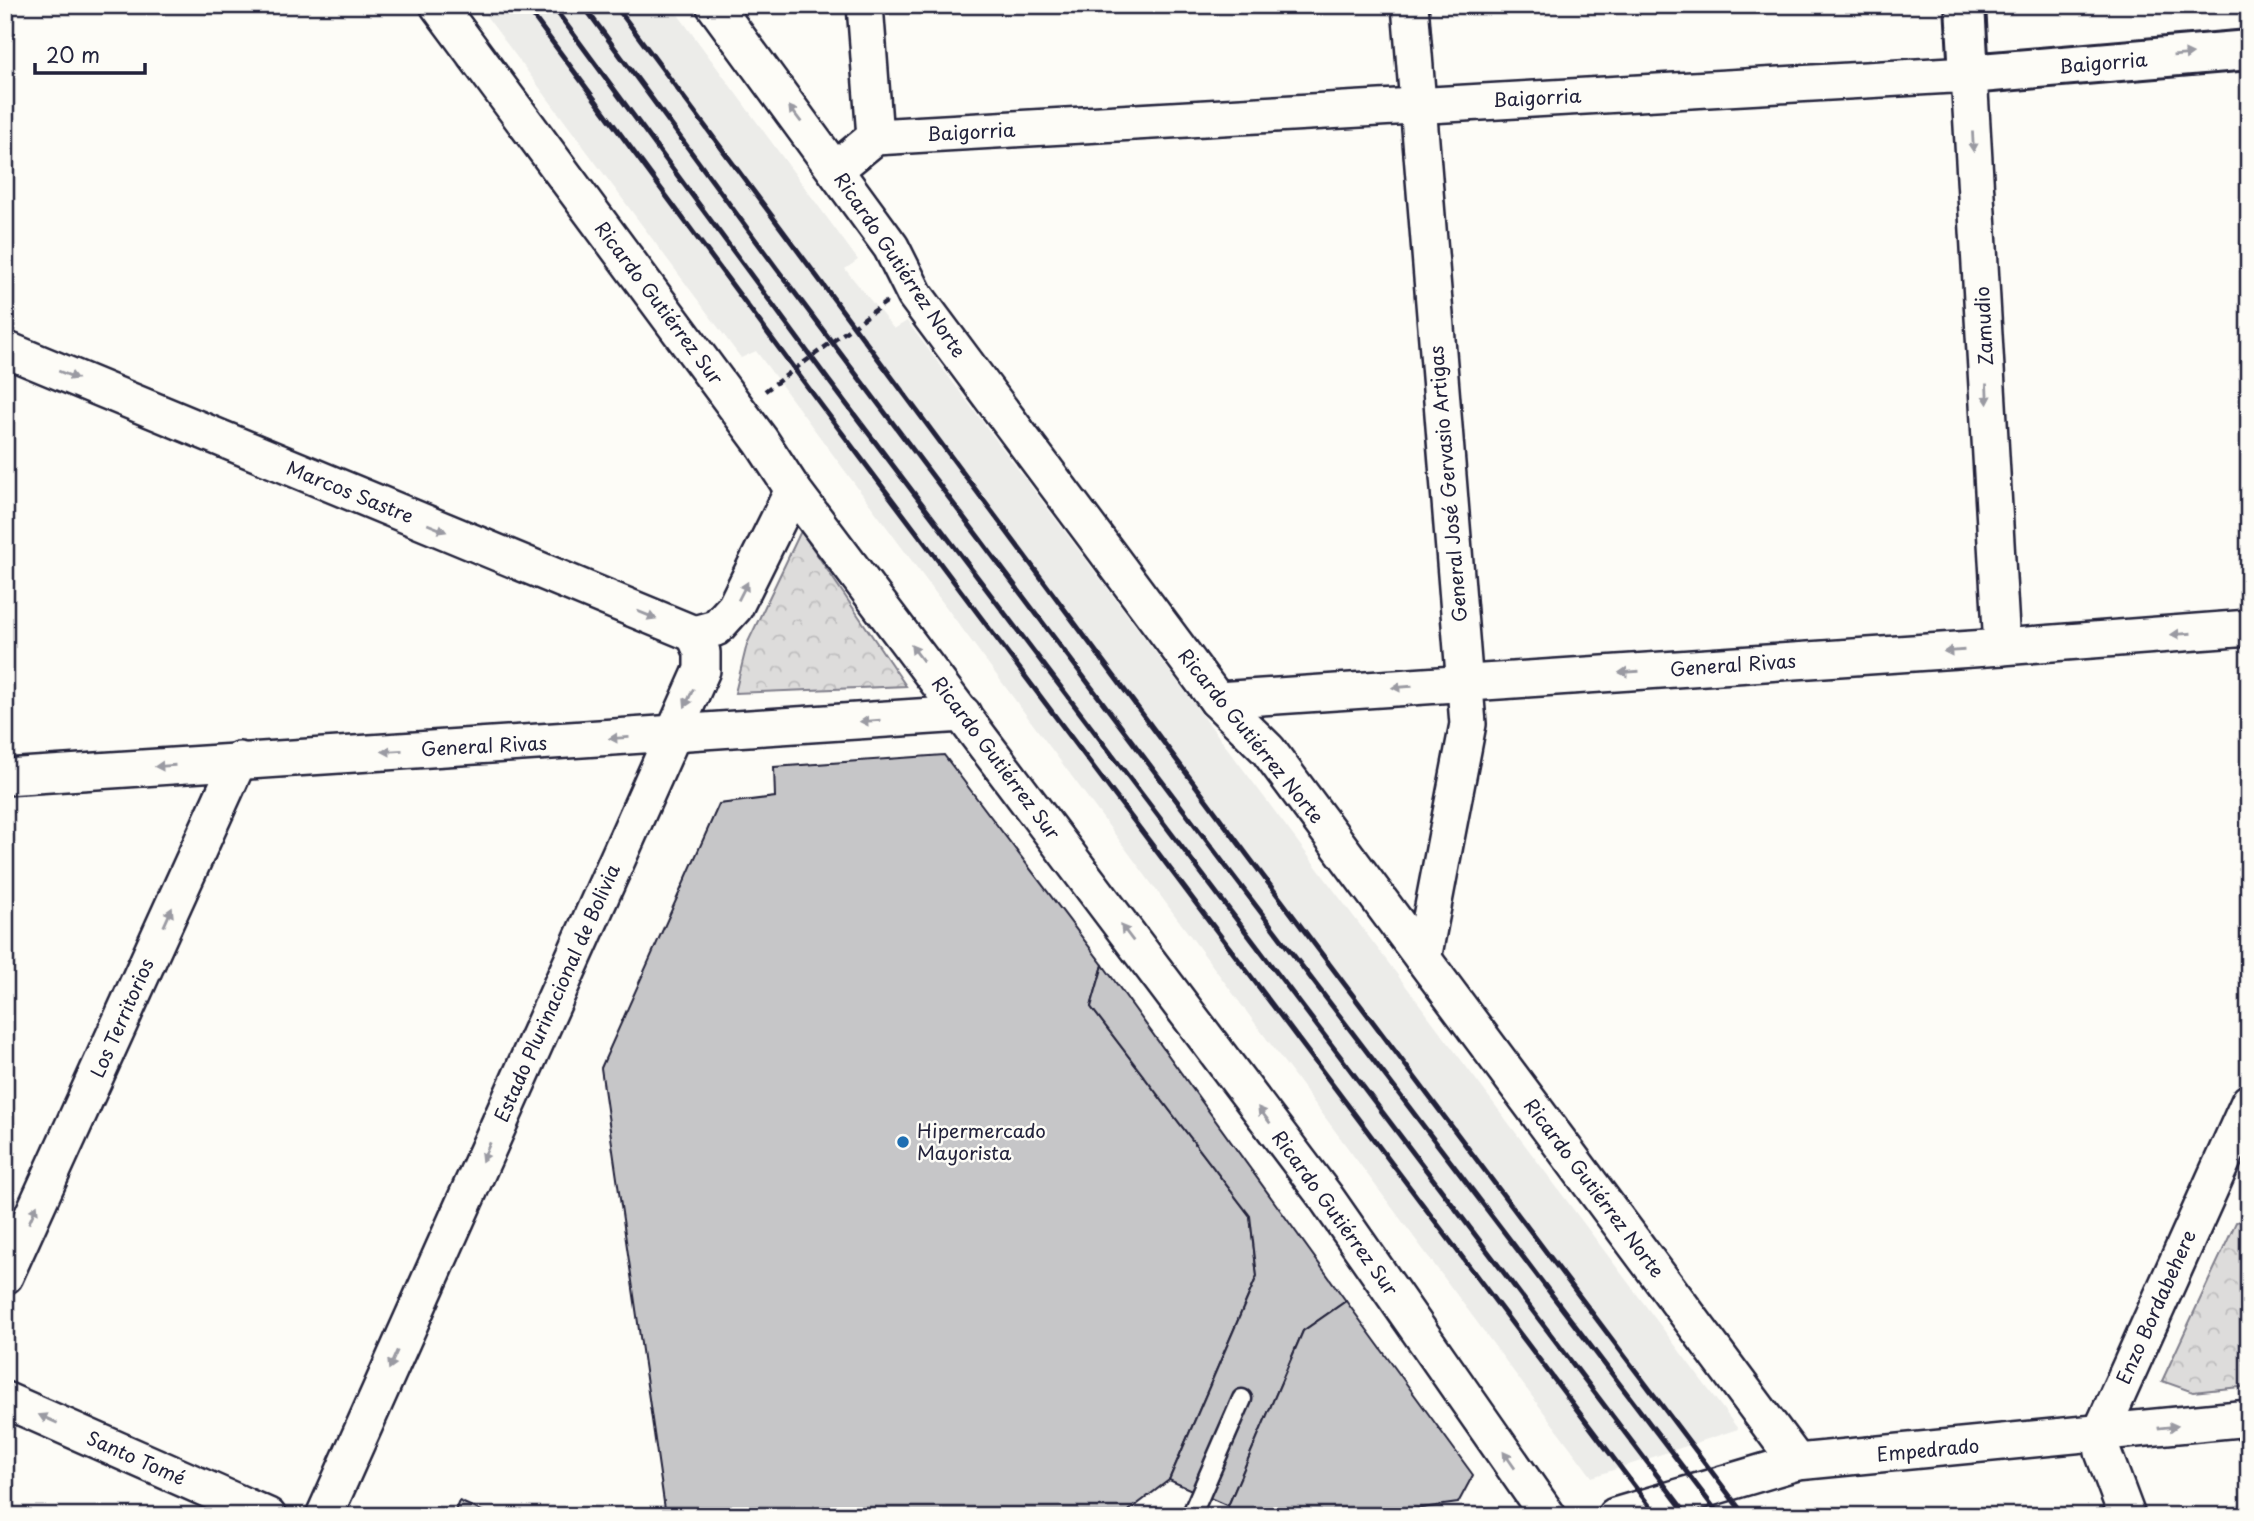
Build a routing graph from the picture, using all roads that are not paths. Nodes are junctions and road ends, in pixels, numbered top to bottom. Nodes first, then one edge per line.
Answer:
1 (438, 5) edge
2 (713, 5) edge
3 (865, 5) edge
4 (1410, 5) edge
5 (1965, 5) edge
6 (2249, 50) edge
7 (1969, 74) junction
8 (1417, 105) junction
9 (875, 137) junction
10 (836, 169) junction
11 (5, 349) edge
12 (793, 490) junction
13 (2249, 628) edge
14 (694, 634) junction
15 (2002, 648) junction
16 (1464, 682) junction
17 (1217, 700) junction
18 (963, 714) junction
19 (673, 734) junction
20 (240, 760) junction
21 (5, 777) edge
22 (1423, 959) junction
23 (2249, 1102) edge
24 (5, 1276) edge
25 (1242, 1399) dead end
26 (5, 1400) edge
27 (2249, 1418) edge
28 (2100, 1434) junction
29 (1797, 1462) junction
30 (268, 1516) edge
31 (324, 1516) edge
32 (1191, 1516) edge
33 (1548, 1516) edge
34 (1615, 1516) edge
35 (2127, 1516) edge

1 - 12 street, Ricardo Gutiérrez Sur
10 -> 2 street, Ricardo Gutiérrez Norte
3 - 9 street
4 - 8 street, General José Gervasio Artigas
5 - 7 street, Zamudio
7 -> 6 street, Baigorria
7 - 8 street, Baigorria
7 -> 15 street, Zamudio
8 - 9 street, Baigorria
8 - 16 street, General José Gervasio Artigas
9 - 10 street
10 - 17 street, Ricardo Gutiérrez Norte
11 -> 14 street, Marcos Sastre
14 -> 12 street
18 -> 12 street, Ricardo Gutiérrez Sur
13 -> 15 street, General Rivas
14 -> 19 street, Estado Plurinacional de Bolivia
15 -> 16 street, General Rivas
16 -> 17 street, General Rivas
16 - 22 street, General José Gervasio Artigas
17 - 22 street, Ricardo Gutiérrez Norte
18 -> 19 street, General Rivas
33 -> 18 street, Ricardo Gutiérrez Sur
19 -> 20 street, General Rivas
19 -> 31 street, Estado Plurinacional de Bolivia
20 -> 21 street, General Rivas
24 -> 20 street, Los Territorios
22 - 29 street, Ricardo Gutiérrez Norte
23 - 28 street, Enzo Bordabehere
25 - 32 lane
30 -> 26 street, Santo Tomé
28 -> 27 street, Empedrado
28 - 29 street, Empedrado
28 - 35 street
29 - 34 street, Empedrado

